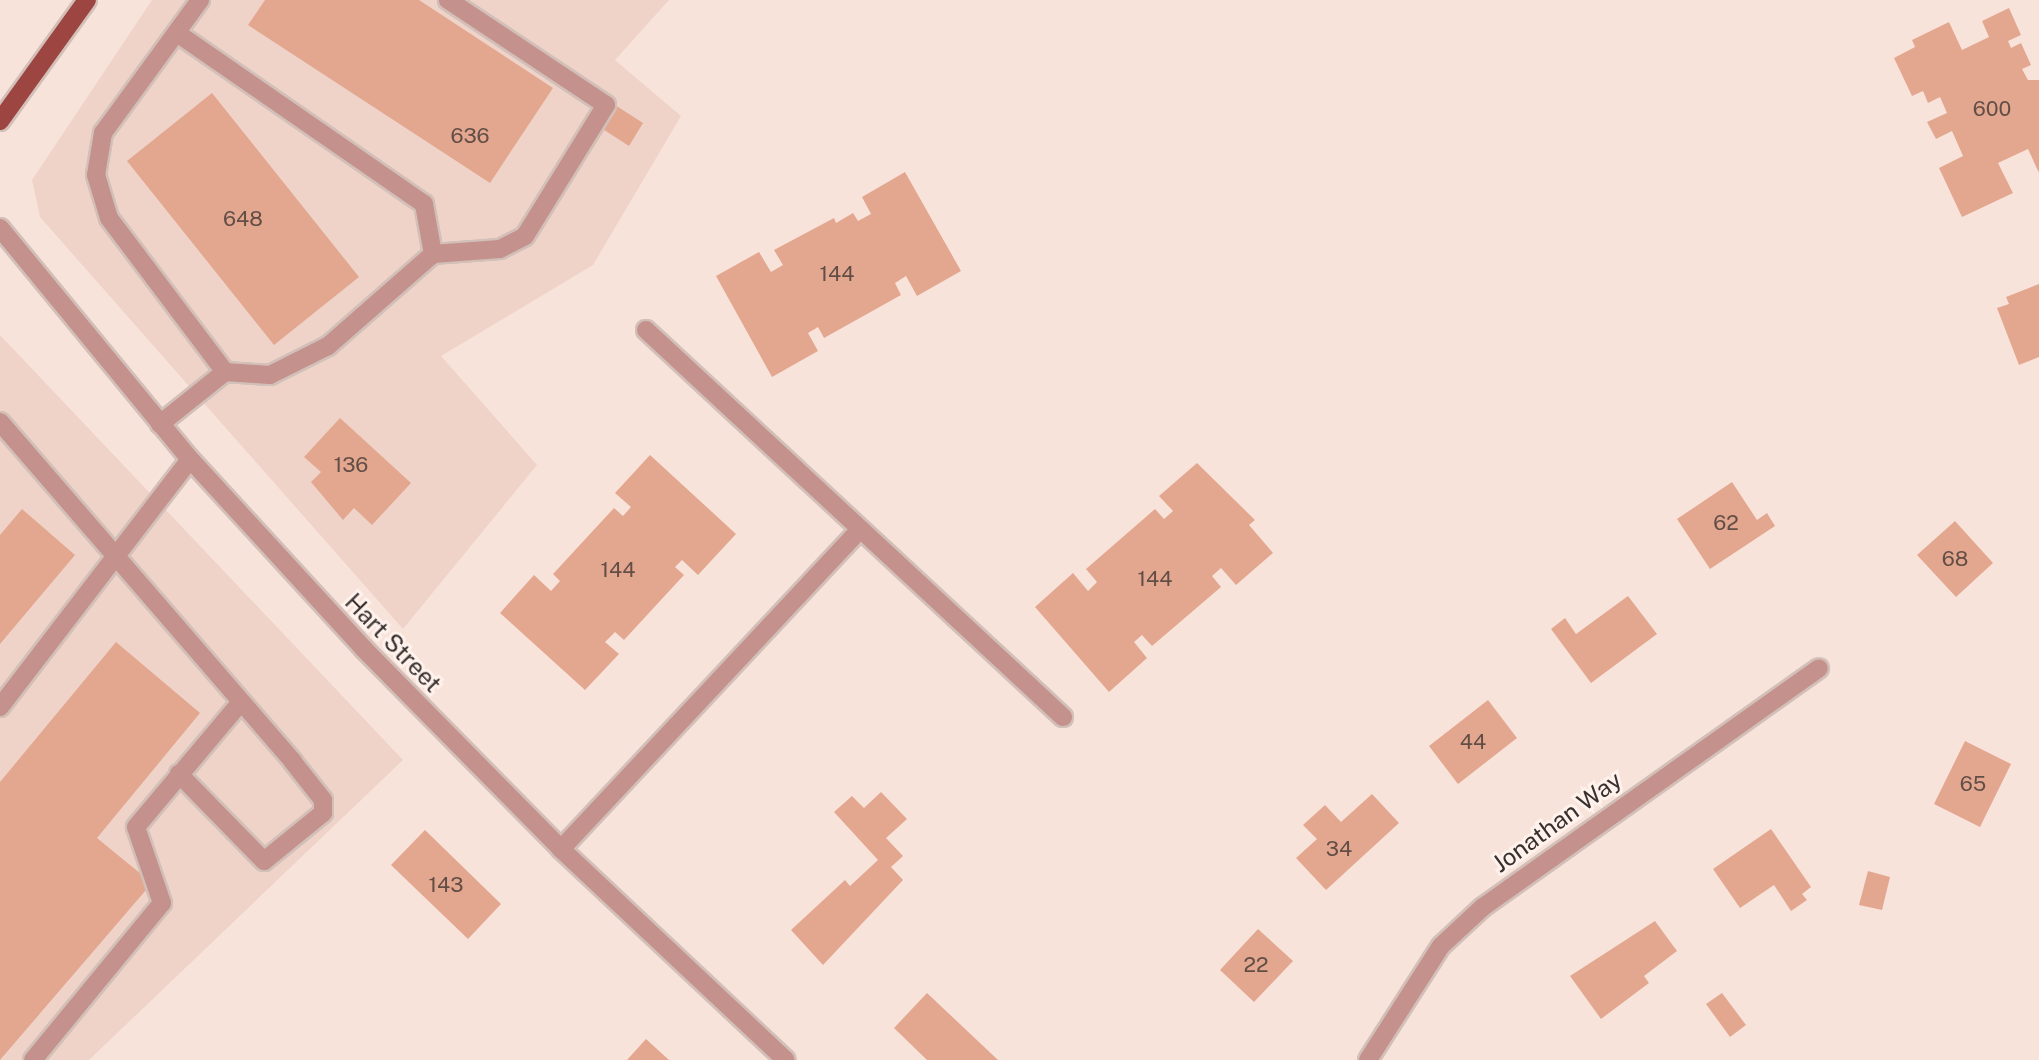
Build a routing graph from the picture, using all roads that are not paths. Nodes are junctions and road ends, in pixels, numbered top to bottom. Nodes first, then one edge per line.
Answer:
1 (87, 0) edge
2 (200, 0) edge
3 (448, 0) edge
4 (177, 33) junction
5 (0, 121) edge
6 (0, 228) edge
7 (433, 254) junction
8 (646, 330) dead end
9 (225, 372) junction
10 (160, 424) junction
11 (2, 427) edge
12 (190, 459) junction
13 (859, 531) junction
14 (116, 562) junction
15 (1819, 668) dead end
16 (240, 704) junction
17 (0, 708) edge
18 (1063, 717) dead end
19 (179, 774) junction
20 (561, 849) junction
21 (33, 1060) edge
22 (786, 1060) edge
23 (1368, 1060) edge

1 - 5 main road
2 - 4 street
3 - 7 street
4 - 7 street
4 - 9 street
6 - 10 street, Hart Street
7 - 9 street
8 - 13 street
9 - 10 street
10 - 12 street, Hart Street
11 - 14 street
12 - 14 street
12 - 20 street, Hart Street
13 - 18 street
13 - 20 street
14 - 16 street
14 - 17 street
15 - 23 street, Jonathan Way
16 - 19 street
16 - 19 street
19 - 21 street
20 - 22 street, Hart Street

